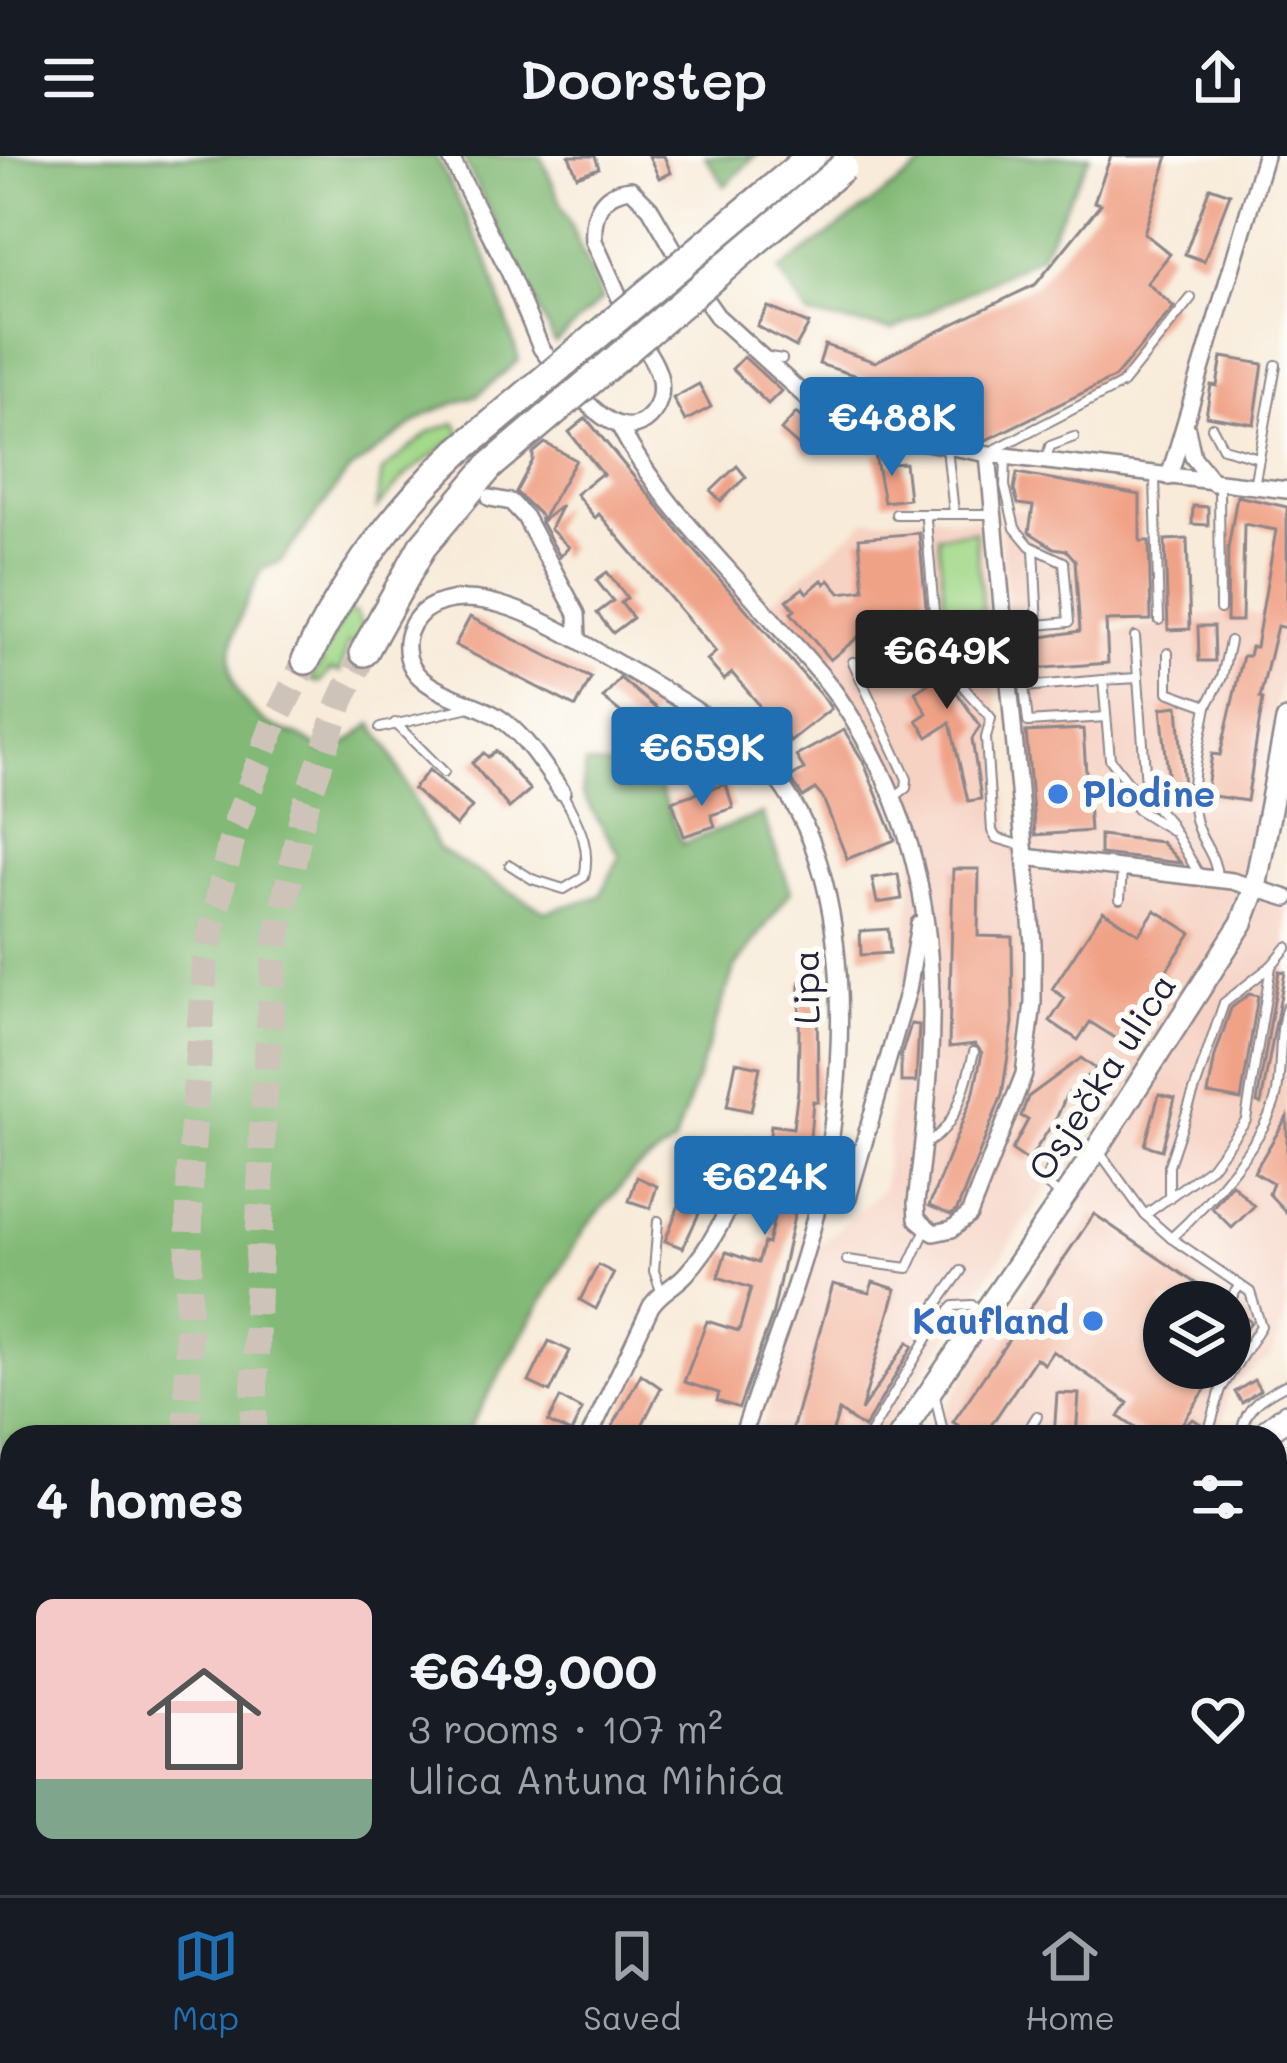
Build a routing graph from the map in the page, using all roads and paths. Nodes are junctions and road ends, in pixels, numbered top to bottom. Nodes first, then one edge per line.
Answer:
1 (450, 156) edge
2 (812, 156) edge
3 (1265, 156) edge
4 (848, 161) edge
5 (1191, 298) dead end
6 (761, 357) junction
7 (782, 358) dead end
8 (1276, 365) dead end
9 (829, 399) dead end
10 (811, 401) junction
11 (619, 425) junction
12 (1186, 425) junction
13 (1212, 427) dead end
14 (947, 428) dead end
15 (1074, 437) dead end
16 (903, 439) junction
17 (947, 447) junction
18 (988, 454) junction
19 (1006, 456) junction
20 (1259, 458) junction
21 (1046, 461) junction
22 (1162, 476) junction
23 (1216, 484) junction
24 (1254, 487) junction
25 (1287, 490) edge
26 (490, 497) dead end
27 (954, 513) junction
28 (896, 514) dead end
29 (992, 514) junction
30 (926, 520) dead end
31 (1034, 549) junction
32 (1220, 609) dead end
33 (1159, 620) dead end
34 (1135, 637) dead end
35 (578, 639) junction
36 (1230, 641) dead end
37 (969, 646) dead end
38 (953, 651) junction
39 (364, 652) tunnel mouth
40 (1168, 653) dead end
41 (306, 660) tunnel mouth
42 (854, 662) dead end
43 (1138, 678) junction
44 (1103, 680) junction
45 (477, 704) junction
46 (684, 705) junction
47 (1208, 706) junction
48 (1106, 717) junction
49 (1287, 722) edge
50 (395, 723) junction
51 (380, 728) dead end
52 (706, 760) dead end
53 (445, 772) dead end
54 (1280, 789) edge
55 (562, 792) joint
56 (893, 798) junction
57 (1171, 830) junction
58 (1025, 852) junction
59 (510, 865) dead end
60 (1122, 868) junction
61 (1209, 878) junction
62 (1255, 888) junction
63 (1287, 898) edge
64 (1120, 899) dead end
65 (926, 914) junction
66 (1287, 947) edge
67 (1271, 966) junction
68 (1287, 1006) edge
69 (974, 1052) dead end
70 (1102, 1085) dead end
71 (923, 1144) junction
72 (1097, 1149) junction
73 (741, 1172) dead end
74 (1063, 1197) junction
75 (848, 1198) dead end
76 (1169, 1199) junction
77 (1144, 1215) junction
78 (658, 1221) dead end
79 (926, 1229) junction
80 (1172, 1238) junction
81 (847, 1260) dead end
82 (961, 1271) dead end
83 (1233, 1281) edge
84 (661, 1292) junction
85 (1251, 1295) edge
86 (983, 1313) junction
87 (934, 1327) junction
88 (1251, 1342) edge
89 (1287, 1384) edge
90 (933, 1386) junction
91 (1221, 1389) edge
92 (1037, 1416) dead end
93 (595, 1425) edge
94 (746, 1425) edge
95 (875, 1425) edge
96 (907, 1425) edge
97 (941, 1425) edge
98 (1031, 1425) edge
99 (1210, 1425) edge
100 (1244, 1425) edge

1 - 11 street
2 - 41 highway, bridge
3 - 12 street
4 - 39 highway, bridge
5 - 18 lane
6 - 7 lane
6 - 10 street
6 - 11 street
8 - 20 lane
9 - 10 lane
10 - 16 street
11 - 56 street
12 - 22 street
12 - 23 street
13 - 20 lane
14 - 16 lane
15 - 21 lane
16 - 17 street
17 - 18 street
17 - 27 lane
18 - 19 street
18 - 29 street
19 - 21 street
19 - 31 lane
20 - 24 lane
21 - 22 street
22 - 23 street
22 - 33 lane
23 - 24 street
23 - 32 lane
24 - 25 street
26 - 35 street
27 - 28 lane
27 - 29 lane
29 - 58 street
30 - 38 lane
31 - 31 lane
34 - 43 lane
35 - 45 street, Lipa
35 - 46 street, Lipa
36 - 47 lane
37 - 38 lane
38 - 58 lane
40 - 47 lane
42 - 56 lane
43 - 44 lane
43 - 57 lane
44 - 48 lane
44 - 48 lane
45 - 50 lane
45 - 55 street, Lipa
46 - 52 lane
46 - 94 street, Lipa
47 - 61 lane
48 - 57 lane
49 - 54 main road, Osječka ulica
50 - 51 lane
50 - 53 lane
54 - 62 main road, Osječka ulica
55 - 59 lane
56 - 65 street
57 - 61 lane
58 - 60 street
58 - 79 street
60 - 61 street
60 - 64 lane
61 - 62 street
62 - 63 street
62 - 72 main road, Osječka ulica
65 - 71 street
65 - 75 street
66 - 67 lane
67 - 76 lane
67 - 76 lane
68 - 80 lane
69 - 71 lane
70 - 74 lane
71 - 79 street
72 - 74 main road, Osječka ulica
72 - 77 lane
73 - 84 street
74 - 86 main road, Osječka ulica
76 - 77 lane
77 - 80 lane
78 - 84 lane
79 - 81 lane
80 - 83 lane
82 - 87 lane
84 - 93 street
85 - 88 lane
86 - 87 lane
86 - 90 main road, Osječka ulica
87 - 95 lane
89 - 100 lane
90 - 96 main road, Osječka ulica
90 - 97 lane
91 - 99 lane
92 - 98 lane

